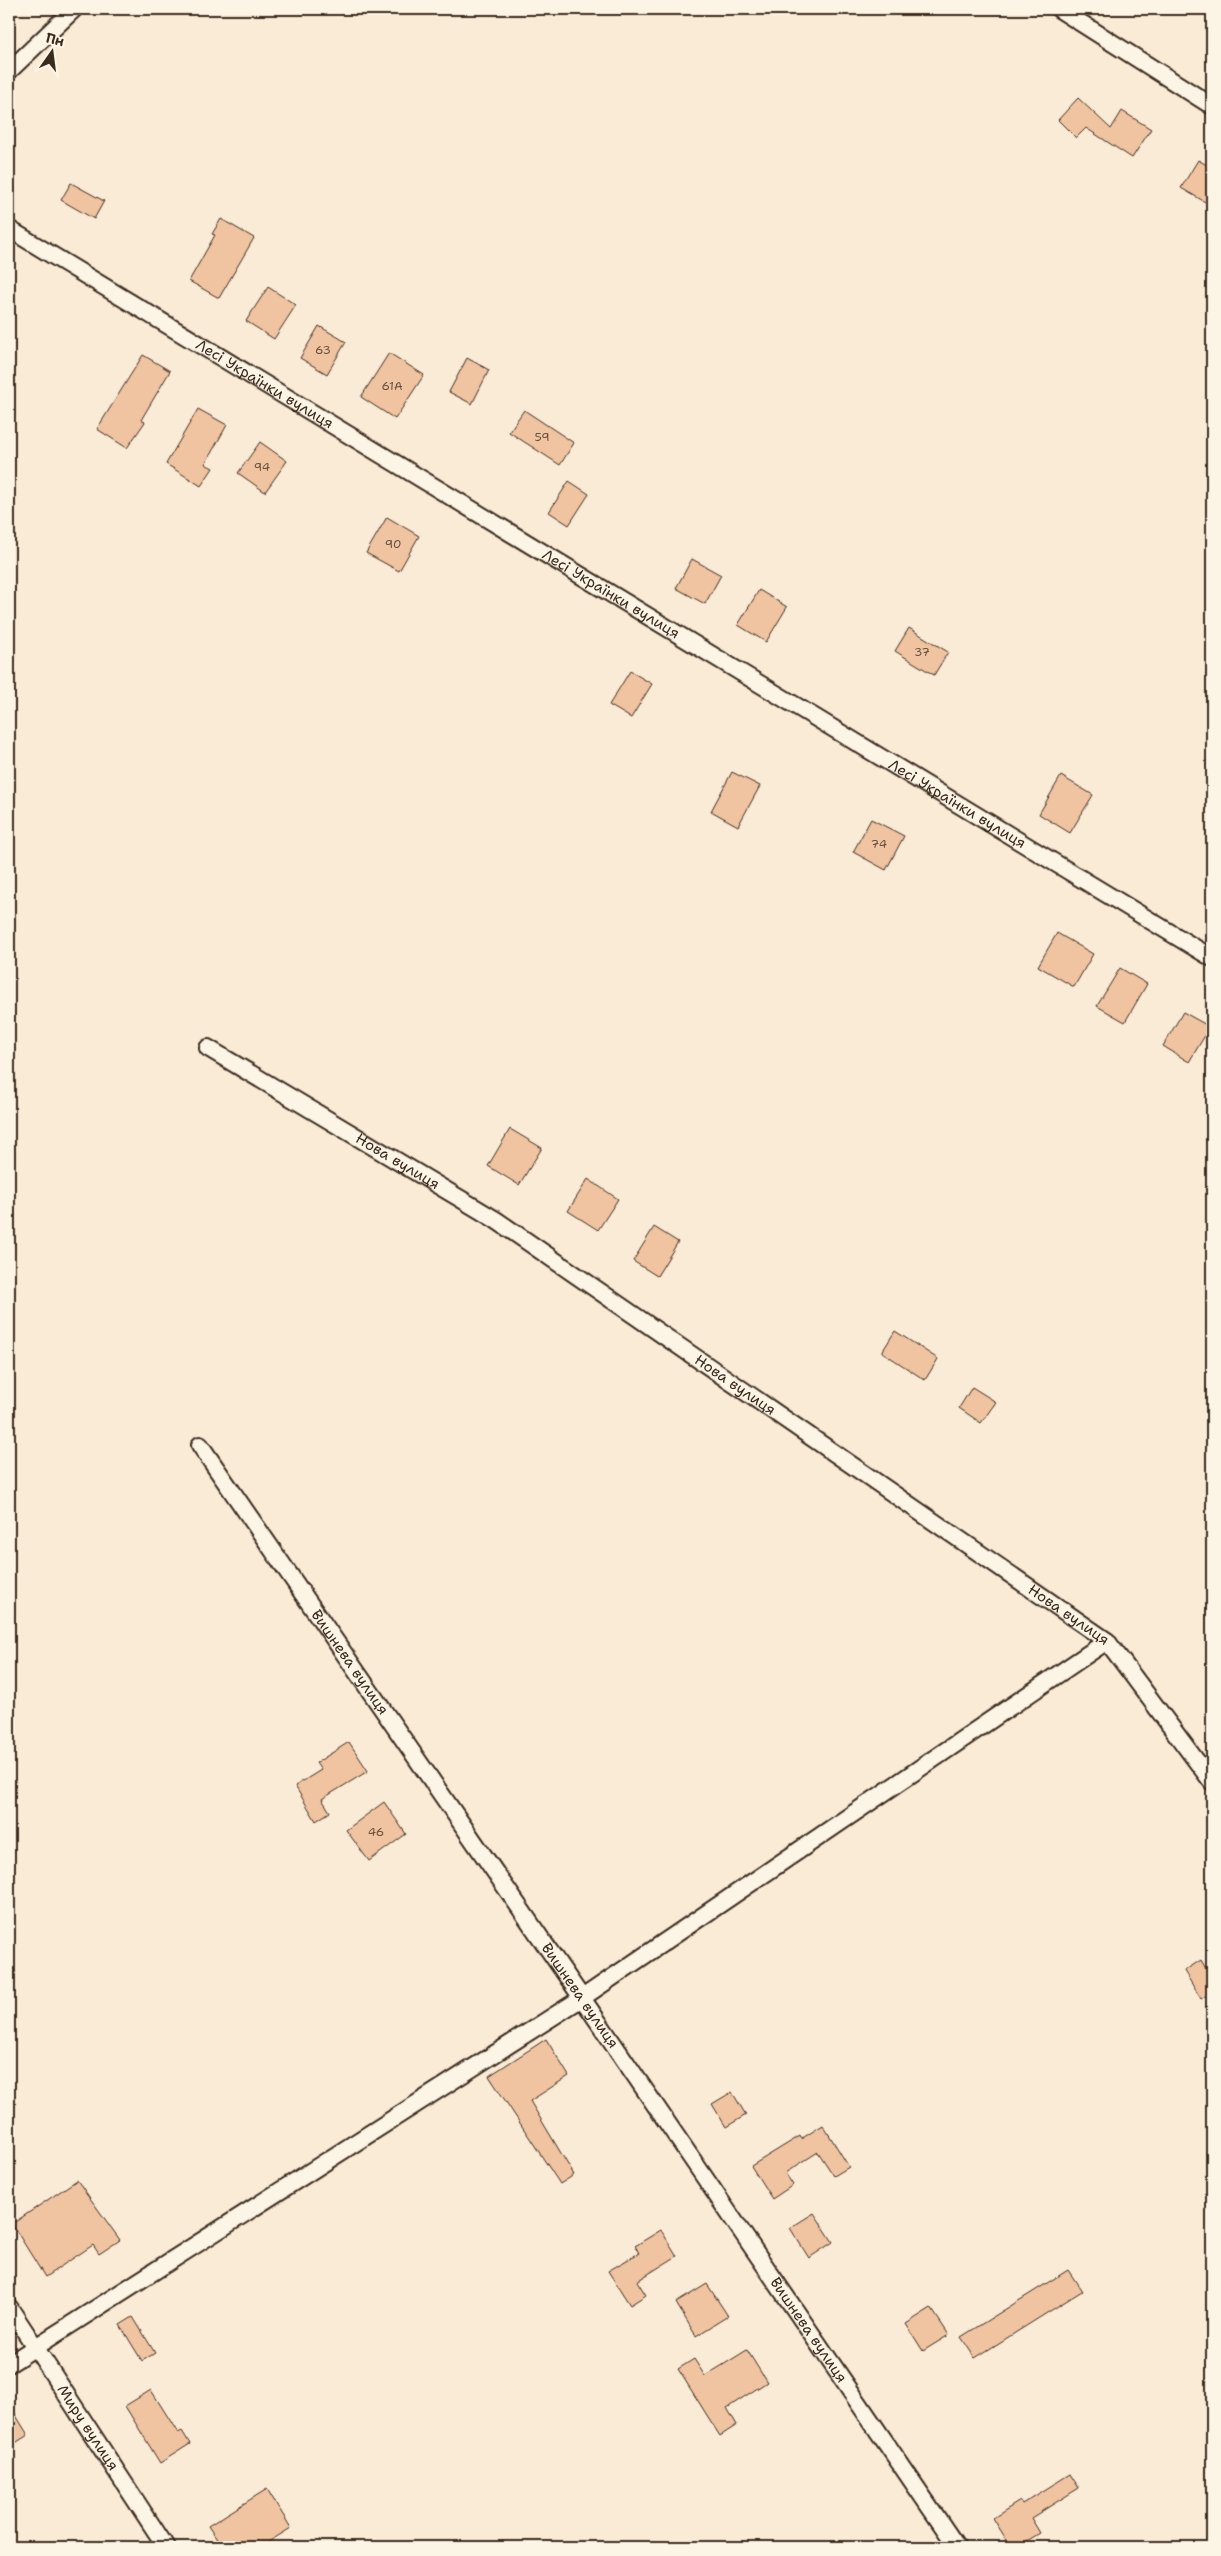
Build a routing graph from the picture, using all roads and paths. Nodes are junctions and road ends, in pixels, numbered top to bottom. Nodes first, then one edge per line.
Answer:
1 (74, 9) edge
2 (1059, 9) edge
3 (9, 71) edge
4 (1212, 106) edge
5 (9, 229) edge
6 (1212, 958) edge
7 (208, 1048) dead end
8 (200, 1445) dead end
9 (1107, 1641) junction
10 (1212, 1782) edge
11 (582, 1998) junction
12 (9, 2307) edge
13 (35, 2347) junction
14 (9, 2364) edge
15 (166, 2547) edge
16 (957, 2547) edge

1 - 3 street
2 - 4 street
5 - 6 street, Лесі Українки вулиця
7 - 9 street, Нова вулиця
8 - 11 street, Вишнева вулиця
9 - 10 street, Нова вулиця
9 - 11 street
11 - 13 street
11 - 16 street, Вишнева вулиця
12 - 13 street, Миру вулиця
13 - 14 street
13 - 15 street, Миру вулиця

